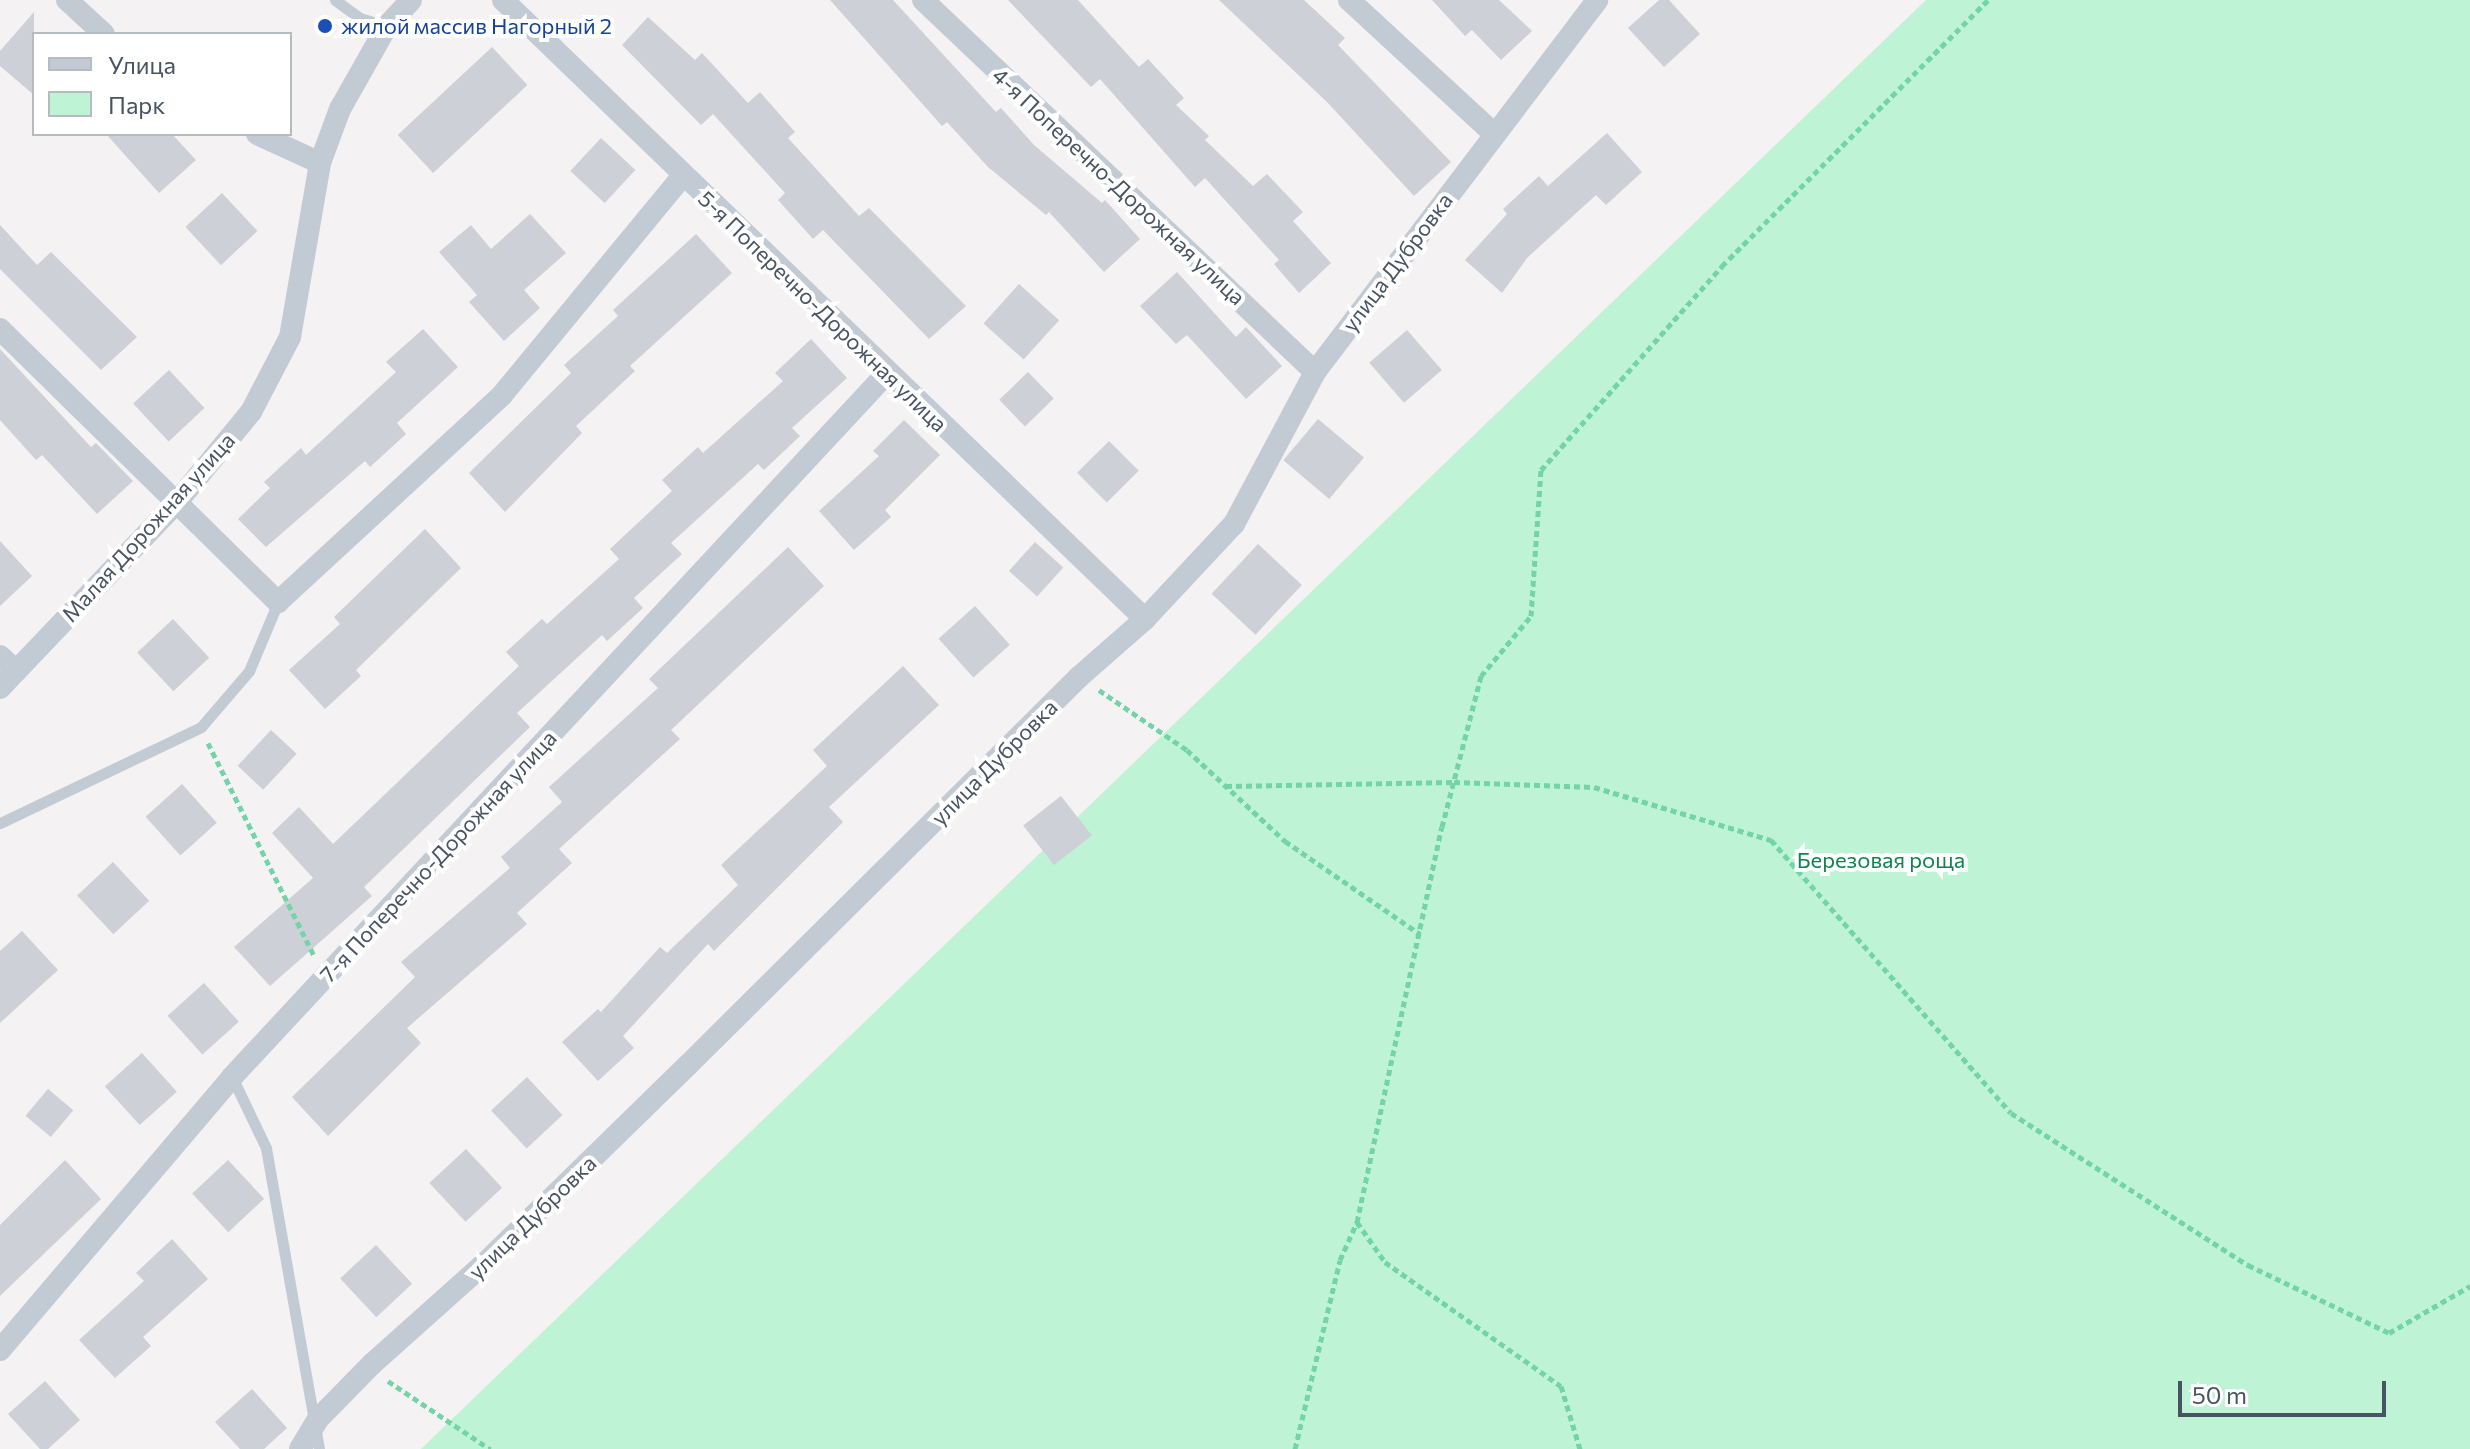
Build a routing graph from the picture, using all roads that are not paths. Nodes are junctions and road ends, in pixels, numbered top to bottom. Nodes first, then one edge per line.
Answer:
1 (67, 0) edge
2 (335, 0) edge
3 (411, 0) edge
4 (503, 0) edge
5 (923, 0) edge
6 (1349, 0) edge
7 (1597, 0) edge
8 (387, 26) junction
9 (102, 32) edge
10 (1494, 134) junction
11 (261, 136) edge
12 (320, 163) junction
13 (682, 177) junction
14 (0, 329) edge
15 (1315, 372) junction
16 (887, 373) junction
17 (177, 502) junction
18 (278, 602) junction
19 (1145, 619) junction
20 (8, 663) edge
21 (0, 688) edge
22 (0, 823) edge
23 (232, 1077) junction
24 (0, 1350) edge
25 (318, 1419) junction
26 (300, 1449) edge
27 (319, 1449) edge

1 - 9 street
2 - 8 lane
3 - 8 street, Малая Дорожная улица
4 - 13 street, 5-я Поперечно-Дорожная улица
5 - 15 street, 4-я Поперечно-Дорожная улица
6 - 10 street
7 - 10 street, улица Дубровка
8 - 12 street, Малая Дорожная улица
10 - 15 street, улица Дубровка
11 - 12 street
12 - 17 street, Малая Дорожная улица
13 - 16 street, 5-я Поперечно-Дорожная улица
13 - 18 street
14 - 17 street
15 - 19 street, улица Дубровка
16 - 19 street, 5-я Поперечно-Дорожная улица
16 - 23 street, 7-я Поперечно-Дорожная улица
17 - 18 street
17 - 20 street, Малая Дорожная улица
18 - 22 lane
19 - 25 street, улица Дубровка
20 - 21 street, Малая Дорожная улица
23 - 24 street, 7-я Поперечно-Дорожная улица
23 - 25 lane
25 - 26 street, улица Дубровка
25 - 27 lane

